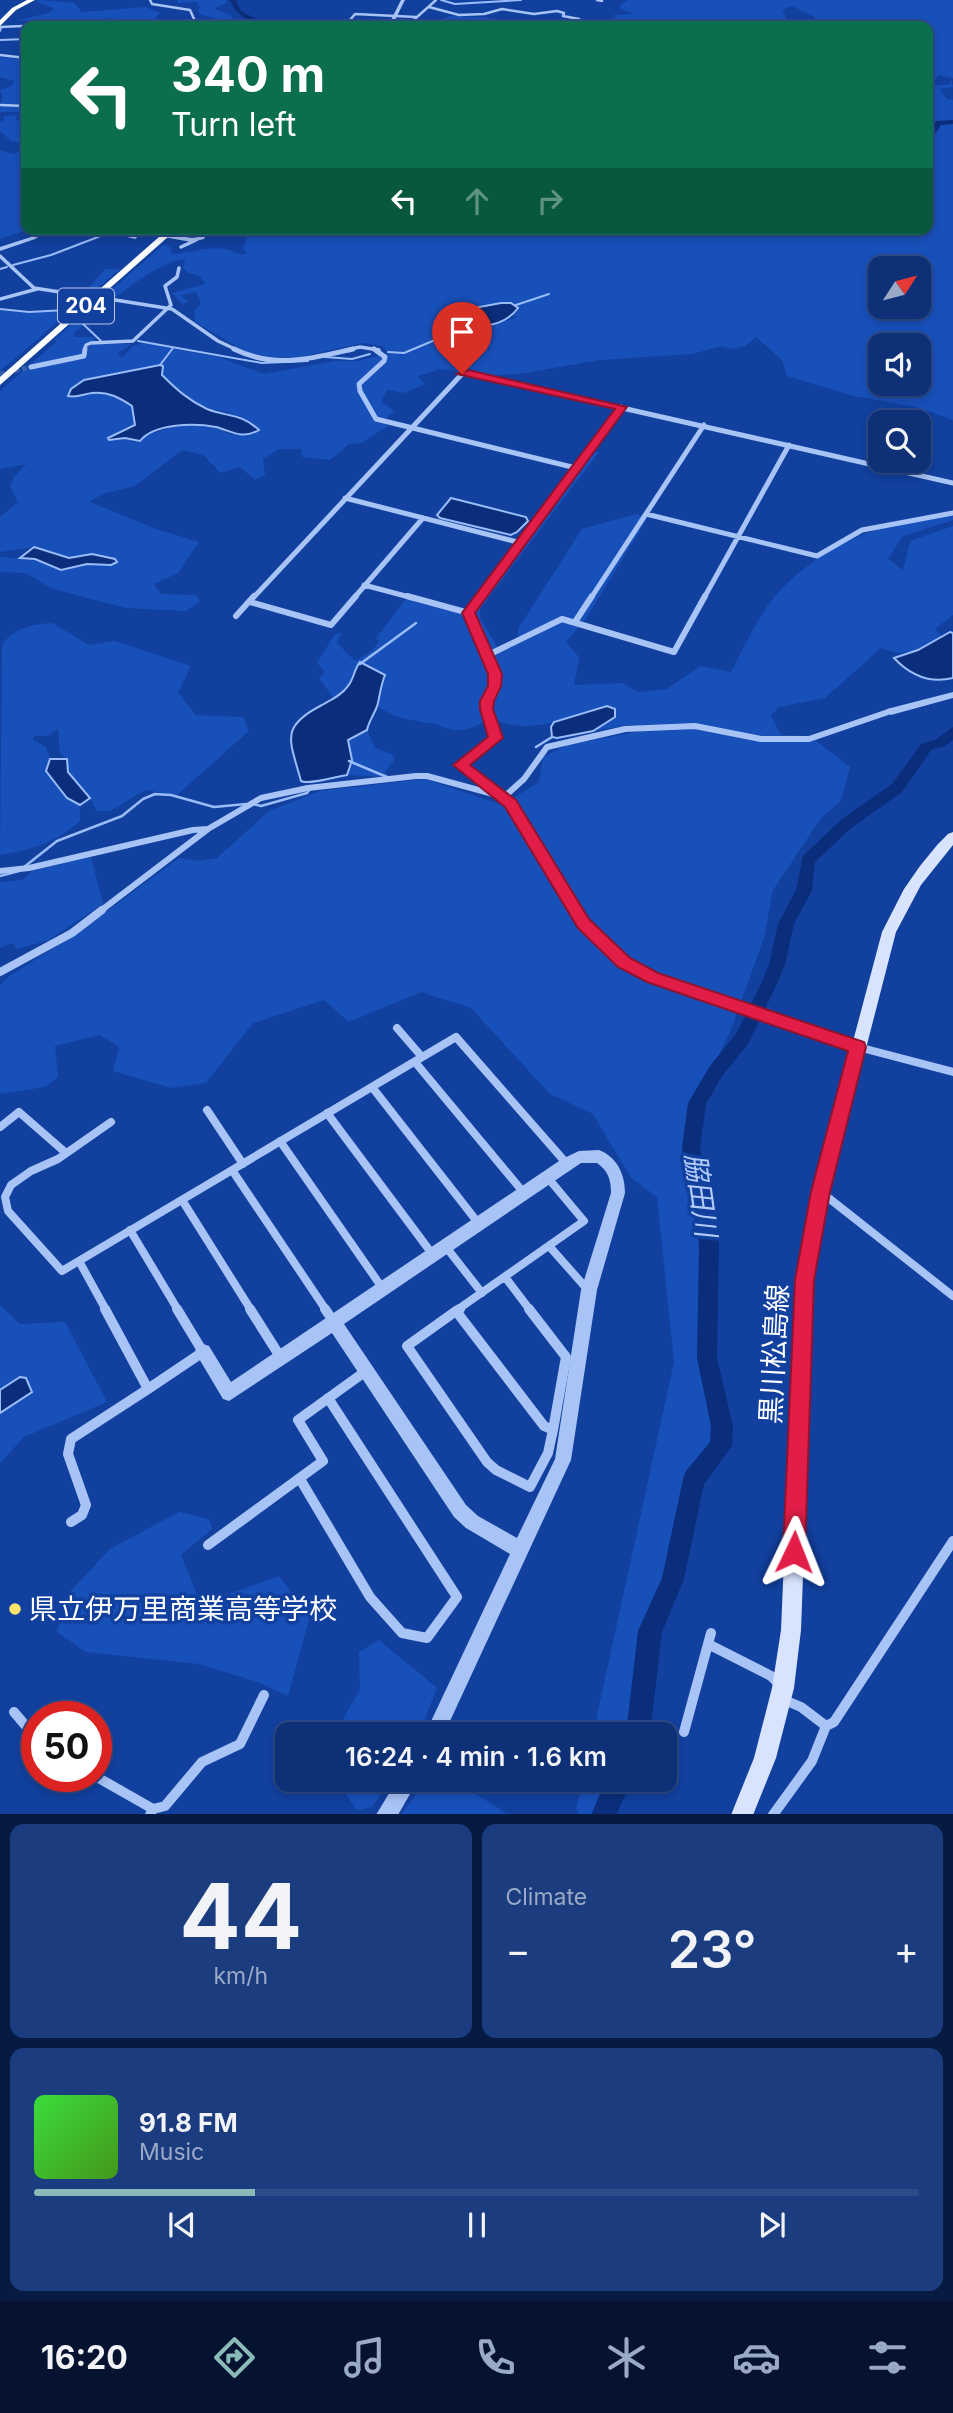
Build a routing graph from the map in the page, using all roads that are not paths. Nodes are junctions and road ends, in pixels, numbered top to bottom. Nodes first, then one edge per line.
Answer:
1 (32, 0) edge
2 (150, 0) edge
3 (403, 0) edge
4 (436, 0) edge
5 (597, 0) edge
6 (602, 1) edge
7 (429, 7) junction
8 (396, 16) junction
9 (416, 17) junction
10 (579, 19) dead end
11 (192, 21) edge
12 (349, 21) edge
13 (393, 21) edge
14 (412, 21) edge
15 (0, 25) edge
16 (21, 25) edge
17 (0, 55) edge
18 (21, 57) edge
19 (0, 105) edge
20 (21, 106) edge
21 (38, 235) edge
22 (126, 235) edge
23 (166, 235) edge
24 (179, 235) edge
25 (204, 235) edge
26 (135, 237) dead end
27 (196, 240) junction
28 (181, 247) dead end
29 (0, 249) edge
30 (0, 256) edge
31 (179, 268) dead end
32 (37, 289) junction
33 (86, 296) tunnel mouth
34 (0, 299) edge
35 (108, 299) tunnel mouth
36 (168, 307) junction
37 (31, 367) tunnel mouth
38 (0, 382) edge
39 (621, 407) junction
40 (704, 425) junction
41 (410, 429) junction
42 (789, 445) junction
43 (576, 468) junction
44 (953, 483) edge
45 (345, 498) junction
46 (953, 513) edge
47 (646, 514) junction
48 (423, 518) junction
49 (737, 537) junction
50 (521, 542) junction
51 (364, 584) junction
52 (250, 602) junction
53 (468, 613) junction
54 (236, 616) dead end
55 (575, 622) junction
56 (488, 655) junction
57 (953, 695) edge
58 (891, 711) joint
59 (504, 797) junction
60 (208, 829) junction
61 (953, 837) edge
62 (0, 871) edge
63 (0, 972) edge
64 (397, 1028) dead end
65 (858, 1047) junction
66 (418, 1059) junction
67 (953, 1072) edge
68 (372, 1087) junction
69 (207, 1110) dead end
70 (327, 1113) junction
71 (111, 1122) dead end
72 (0, 1126) edge
73 (280, 1141) junction
74 (66, 1153) junction
75 (243, 1164) junction
76 (567, 1164) junction
77 (232, 1170) junction
78 (547, 1177) junction
79 (821, 1192) junction
80 (524, 1193) junction
81 (2, 1197) edge
82 (182, 1200) junction
83 (479, 1224) junction
84 (130, 1230) junction
85 (549, 1246) junction
86 (439, 1250) junction
87 (79, 1261) junction
88 (505, 1277) junction
89 (383, 1289) junction
90 (589, 1290) junction
91 (482, 1293) junction
92 (953, 1296) edge
93 (456, 1311) junction
94 (334, 1322) junction
95 (203, 1352) junction
96 (281, 1358) junction
97 (366, 1371) junction
98 (148, 1389) junction
99 (328, 1398) junction
100 (553, 1430) junction
101 (300, 1479) junction
102 (71, 1522) dead end
103 (208, 1545) dead end
104 (951, 1547) edge
105 (520, 1550) junction
106 (782, 1693) junction
107 (264, 1695) dead end
108 (14, 1712) dead end
109 (21, 1720) edge
110 (440, 1722) edge
111 (826, 1726) junction
112 (684, 1732) dead end
113 (112, 1787) edge
114 (400, 1792) edge
115 (152, 1812) edge
116 (387, 1814) edge
117 (742, 1814) edge
118 (774, 1814) edge

1 - 15 highway
2 - 11 street
3 - 8 street
4 - 7 street
5 - 6 street
7 - 9 street
7 - 10 street
8 - 9 street
8 - 12 street
8 - 13 street
9 - 14 street
15 - 16 street
17 - 18 street
19 - 20 street
21 - 29 street
22 - 26 street
23 - 38 highway, 204
24 - 27 street
25 - 27 street
27 - 28 street
30 - 32 street
31 - 36 street
32 - 33 street
32 - 34 street
35 - 36 street
36 - 37 street
36 - 41 street
39 - 40 street
39 - 41 street
39 - 43 street
40 - 42 street
40 - 47 street
41 - 43 street
41 - 45 street
42 - 44 street
42 - 49 street
43 - 50 street
45 - 48 street
45 - 52 street
46 - 49 street
47 - 49 street
47 - 55 street
48 - 50 street
48 - 51 street
49 - 55 street
50 - 53 street
51 - 52 street
51 - 53 street
52 - 54 street
53 - 56 street
55 - 56 street
56 - 59 street
57 - 58 street
58 - 59 street
59 - 60 street
59 - 65 street
60 - 62 street
60 - 63 street
61 - 65 main road, 黒川松島線
64 - 66 street
65 - 67 street
65 - 79 main road, 黒川松島線
66 - 68 street
66 - 76 street
66 - 80 street
68 - 70 street
68 - 83 street
69 - 75 street
70 - 73 street
70 - 86 street
71 - 74 street
72 - 74 street
73 - 75 street
73 - 89 street
74 - 81 street
75 - 77 street
76 - 78 street
76 - 90 street
77 - 82 street
77 - 94 street
78 - 80 street
78 - 85 street
79 - 92 street
79 - 106 main road, 黒川松島線
80 - 83 street
81 - 87 street
82 - 84 street
82 - 96 street
83 - 86 street
84 - 87 street
84 - 95 street
85 - 88 street
85 - 90 street
86 - 89 street
86 - 91 street
87 - 98 street
88 - 91 street
88 - 100 street
89 - 94 street
90 - 105 street
91 - 93 street
93 - 100 street
93 - 100 street
94 - 96 street
94 - 97 street
95 - 96 street
95 - 98 street
97 - 99 street
97 - 105 street
98 - 102 street
99 - 101 street
99 - 101 street
101 - 103 street
104 - 111 street
105 - 110 street
106 - 111 street
106 - 112 street
106 - 117 main road, 黒川松島線
107 - 115 street
108 - 109 street
111 - 118 street
113 - 115 street
114 - 116 street

